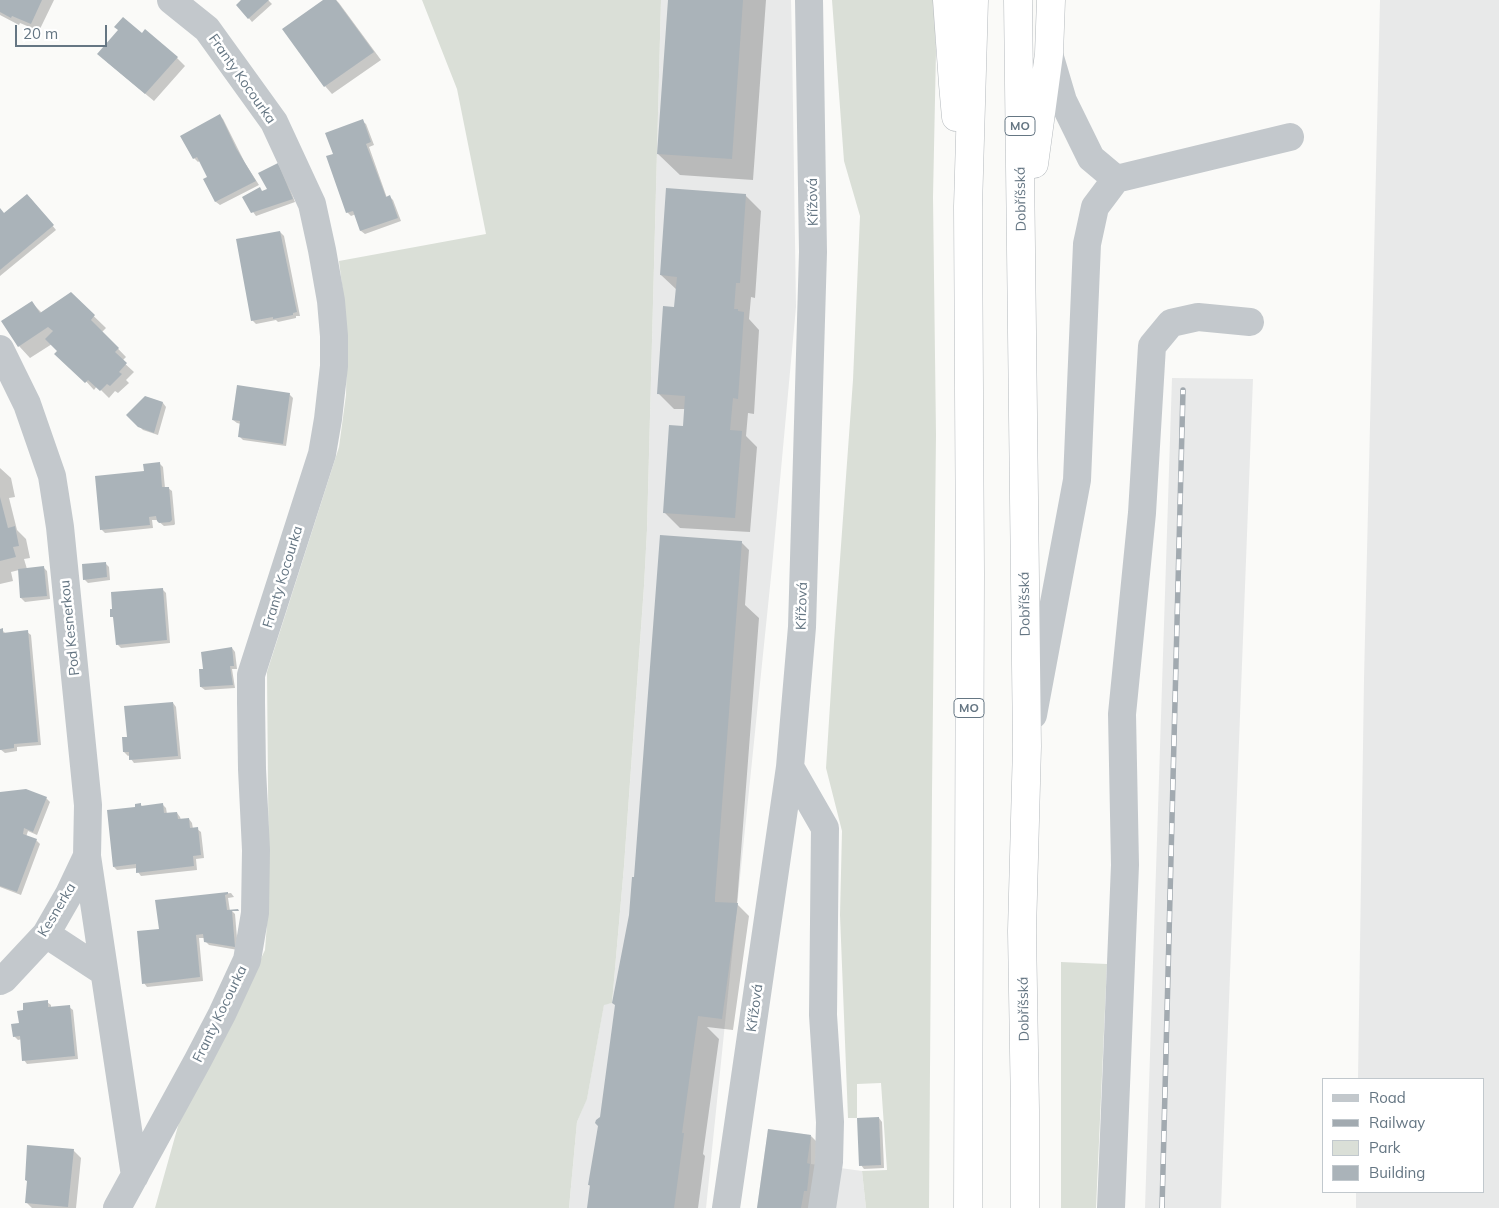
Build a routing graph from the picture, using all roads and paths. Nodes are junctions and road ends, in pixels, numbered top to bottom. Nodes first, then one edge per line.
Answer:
1 (170, 0) edge
2 (809, 0) edge
3 (947, 0) edge
4 (974, 0) edge
5 (1018, 0) edge
6 (1051, 0) edge
7 (1049, 54) junction
8 (1290, 137) dead end
9 (1116, 179) junction
10 (968, 208) junction
11 (1021, 252) junction
12 (1250, 322) dead end
13 (0, 350) edge
14 (0, 385) edge
15 (27, 404) junction
16 (1027, 746) junction
17 (790, 767) junction
18 (87, 856) junction
19 (46, 934) junction
20 (104, 972) junction
21 (0, 981) edge
22 (135, 1176) junction
23 (117, 1208) edge
24 (726, 1208) edge
25 (822, 1208) edge
26 (968, 1208) edge
27 (1025, 1208) edge
28 (1111, 1208) edge

1 - 22 street, Franty Kocourka
2 - 17 street, Křížová
3 - 10 highway
4 - 10 highway, MO
5 - 11 highway, Dobříšská / MO
6 - 7 highway
7 - 9 street
7 - 11 highway
8 - 9 street
9 - 16 street
10 - 26 highway, MO
11 - 16 highway, Dobříšská / MO
12 - 28 street
13 - 15 street, Pod Kesnerkou
14 - 15 street
15 - 18 street, Pod Kesnerkou
16 - 27 highway, Dobříšská / MO
17 - 24 street, Křížová
17 - 25 street
18 - 19 street, Kesnerka
18 - 20 street
19 - 20 street
19 - 21 street, Kesnerka
20 - 22 street
22 - 23 street

